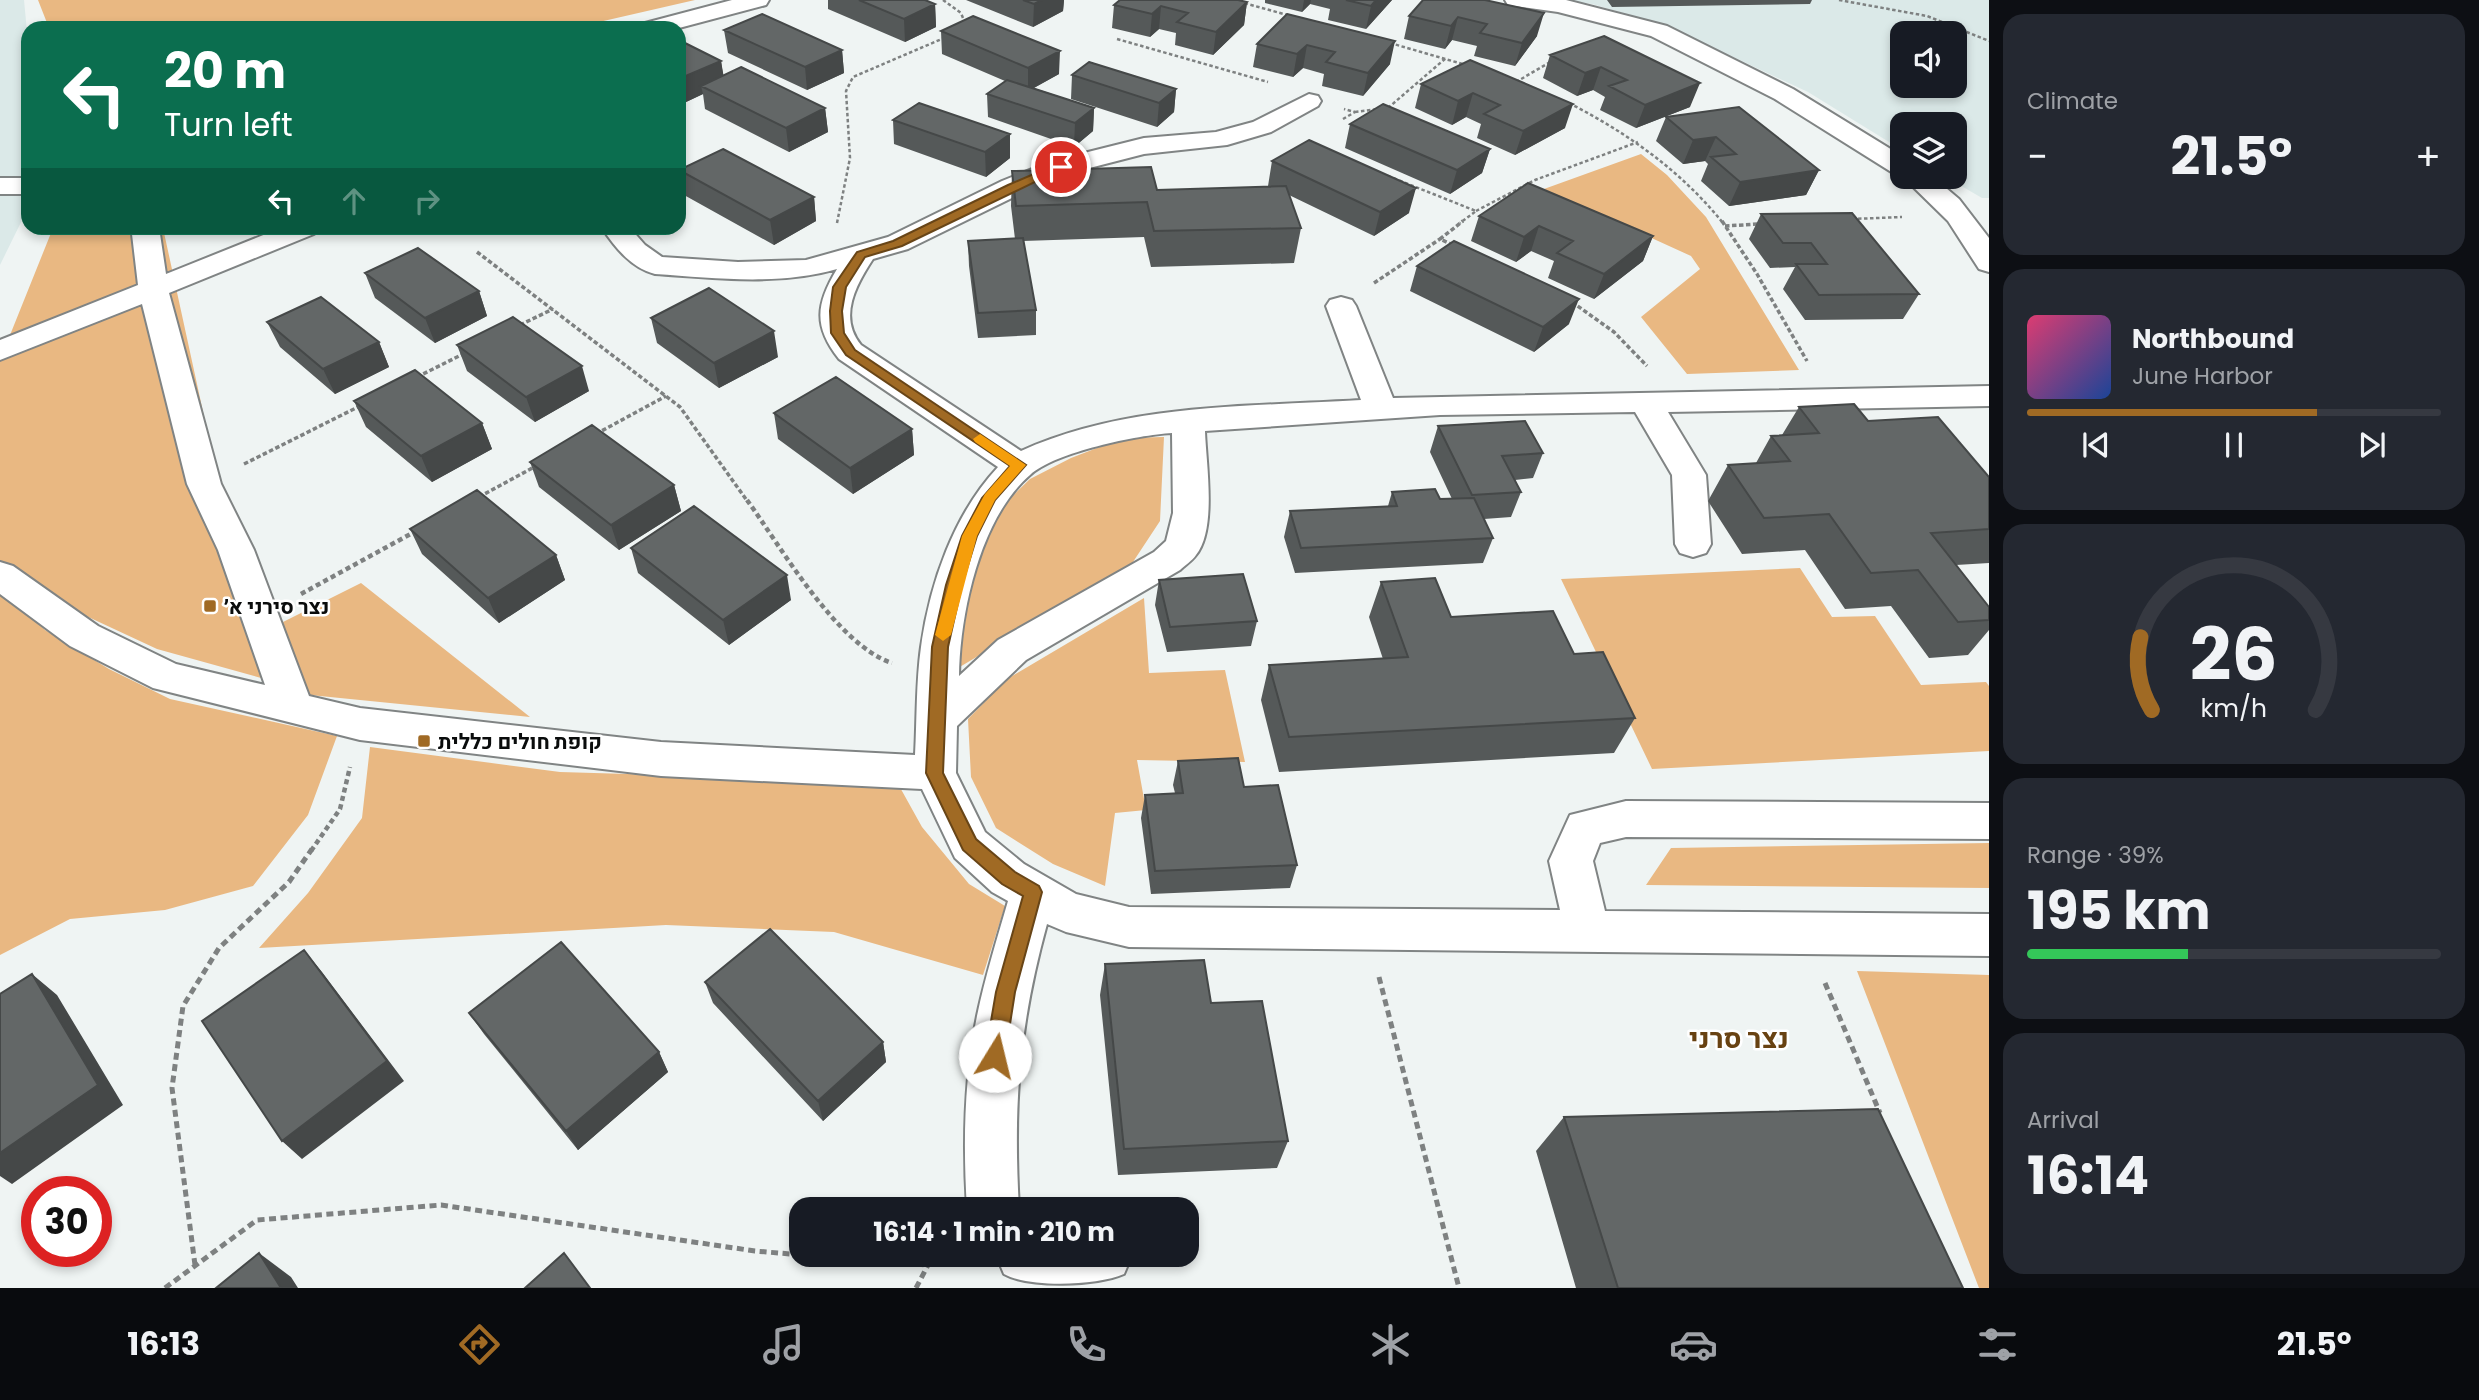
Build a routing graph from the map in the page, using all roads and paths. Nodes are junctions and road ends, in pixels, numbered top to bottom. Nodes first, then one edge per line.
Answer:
1 (758, 0) edge
2 (943, 0) edge
3 (1233, 0) edge
4 (1516, 0) edge
5 (1839, 0) edge
6 (1556, 3) edge
7 (1300, 18) edge
8 (679, 21) edge
9 (962, 27) edge
10 (945, 38) edge
11 (1117, 39) dead end
12 (1380, 40) edge
13 (1989, 41) edge
14 (1446, 58) junction
15 (1552, 61) dead end
16 (1471, 66) edge
17 (1505, 78) edge
18 (1516, 82) junction
19 (1526, 85) edge
20 (1560, 99) edge
21 (1309, 101) junction
22 (1355, 112) junction
23 (1334, 124) dead end
24 (1638, 142) junction
25 (1890, 160) edge
26 (1377, 172) edge
27 (0, 186) edge
28 (21, 186) edge
29 (1934, 189) edge
30 (1476, 211) junction
31 (1960, 214) junction
32 (1849, 219) edge
33 (1766, 224) edge
34 (1725, 226) junction
35 (146, 235) edge
36 (286, 235) edge
37 (621, 235) edge
38 (1440, 239) junction
39 (1463, 250) edge
40 (477, 252) dead end
41 (848, 259) junction
42 (1989, 263) edge
43 (153, 289) junction
44 (1569, 301) edge
45 (1341, 306) joint
46 (553, 309) junction
47 (516, 327) edge
48 (0, 351) edge
49 (466, 352) edge
50 (416, 377) edge
51 (666, 396) junction
52 (1989, 396) edge
53 (1829, 398) junction
54 (1656, 401) junction
55 (366, 403) edge
56 (1381, 409) junction
57 (1188, 422) junction
58 (594, 435) edge
59 (547, 461) edge
60 (1019, 465) junction
61 (204, 484) junction
62 (475, 500) edge
63 (427, 526) edge
64 (1693, 544) dead end
65 (0, 575) edge
66 (259, 616) junction
67 (939, 678) junction
68 (293, 708) junction
69 (937, 720) junction
70 (360, 724) junction
71 (935, 773) junction
72 (1989, 821) edge
73 (1033, 892) junction
74 (1366, 928) junction
75 (1587, 930) junction
76 (1804, 932) junction
77 (1989, 934) edge
78 (1884, 1123) edge
79 (992, 1197) edge
80 (789, 1254) edge
81 (195, 1266) junction
82 (927, 1267) edge
83 (165, 1288) edge
84 (916, 1288) edge
85 (1459, 1288) edge

1 - 8 street
2 - 9 path
3 - 7 path
4 - 6 street
5 - 13 path
6 - 25 street
10 - 41 path
11 - 21 path
12 - 14 path
14 - 16 path
14 - 22 path
15 - 18 path
17 - 18 path
18 - 19 path
20 - 24 path
21 - 22 path
21 - 41 street
22 - 23 path
24 - 30 path
24 - 34 path
26 - 30 path
27 - 28 street
29 - 31 street
30 - 38 path
31 - 32 path
31 - 42 street
33 - 34 path
34 - 53 path
35 - 43 street
36 - 43 street
37 - 41 street
38 - 39 path
38 - 45 path
40 - 46 path
41 - 60 street
43 - 48 street
43 - 61 street
44 - 54 path
45 - 56 street
46 - 47 path
46 - 51 path
49 - 50 path
51 - 58 path
51 - 67 path
52 - 53 street
53 - 54 street
54 - 56 street
54 - 64 street
55 - 61 path
56 - 57 street
57 - 60 street
57 - 69 street
59 - 62 path
60 - 67 street
61 - 66 street
63 - 66 path
65 - 68 street
66 - 68 street
67 - 69 street
68 - 70 street
69 - 71 street
70 - 71 street
70 - 81 path
71 - 73 street
72 - 75 street
73 - 74 street
73 - 79 street
74 - 75 street
74 - 85 path
75 - 76 street
76 - 77 street
76 - 78 path
80 - 81 path
81 - 83 path
82 - 84 path

